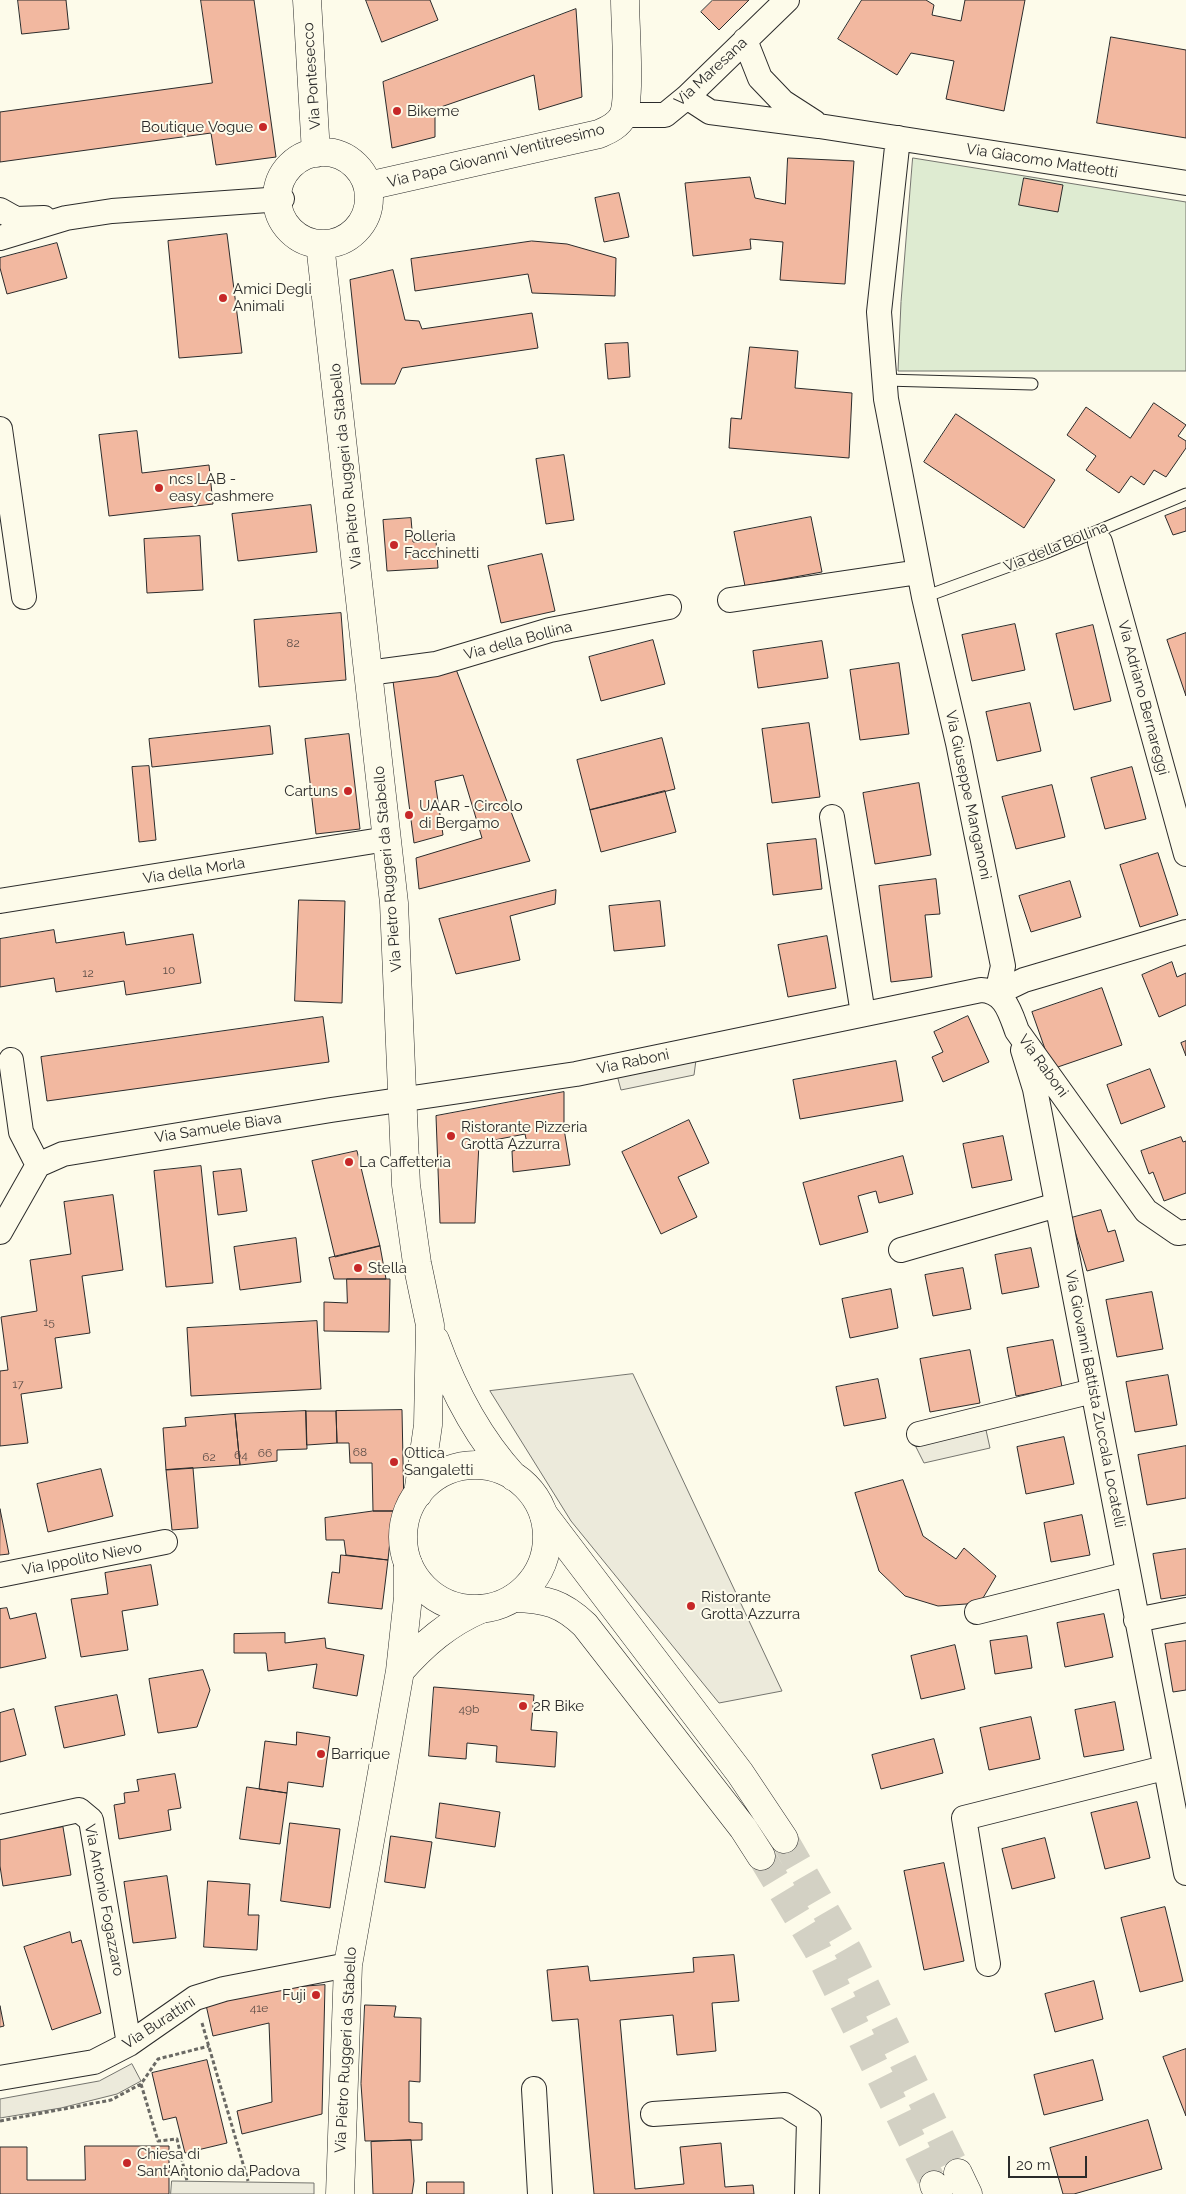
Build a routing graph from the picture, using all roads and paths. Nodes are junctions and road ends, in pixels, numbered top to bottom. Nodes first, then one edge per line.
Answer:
1 (307, 0) edge
2 (625, 0) edge
3 (787, 0) edge
4 (745, 40) junction
5 (723, 62) junction
6 (760, 78) junction
7 (688, 97) junction
8 (624, 114) junction
9 (819, 126) junction
10 (898, 138) junction
11 (316, 153) junction
12 (1186, 183) edge
13 (368, 186) junction
14 (280, 199) junction
15 (0, 210) edge
16 (66, 218) junction
17 (0, 238) edge
18 (320, 244) junction
19 (885, 380) junction
20 (1032, 384) dead end
21 (0, 429) edge
22 (1186, 494) edge
23 (1100, 542) dead end
24 (919, 572) junction
25 (24, 597) dead end
26 (924, 597) junction
27 (730, 600) dead end
28 (669, 607) dead end
29 (368, 673) junction
30 (832, 817) dead end
31 (387, 839) junction
32 (1186, 854) edge
33 (0, 902) edge
34 (1186, 932) edge
35 (998, 993) junction
36 (862, 1014) junction
37 (1017, 1031) junction
38 (11, 1060) dead end
39 (401, 1100) junction
40 (38, 1165) junction
41 (1058, 1205) junction
42 (0, 1232) edge
43 (1186, 1232) edge
44 (901, 1250) dead end
45 (430, 1325) junction
46 (1093, 1391) junction
47 (919, 1434) dead end
48 (515, 1478) junction
49 (411, 1494) junction
50 (544, 1515) junction
51 (164, 1542) dead end
52 (408, 1564) junction
53 (1128, 1574) junction
54 (0, 1575) edge
55 (514, 1598) junction
56 (481, 1609) junction
57 (1186, 1610) edge
58 (977, 1612) dead end
59 (1136, 1620) junction
60 (400, 1671) junction
61 (1164, 1768) junction
62 (0, 1827) edge
63 (784, 1839) tunnel mouth
64 (760, 1856) tunnel mouth
65 (1186, 1873) edge
66 (988, 1964) dead end
67 (348, 1965) junction
68 (195, 1998) junction
69 (130, 2044) junction
70 (209, 2046) junction
71 (0, 2078) edge
72 (142, 2084) junction
73 (534, 2089) dead end
74 (653, 2114) dead end
75 (0, 2120) edge
76 (187, 2181) dead end
77 (248, 2181) dead end
78 (340, 2194) edge
79 (540, 2194) edge
80 (806, 2194) edge

1 - 11 main road, Via Pontesecco
2 - 8 main road, Via Papa Giovanni Ventitreesimo
3 - 4 street, Via Maresana
4 - 5 street, Via Maresana
4 - 6 street, Via Giacomo Matteotti
5 - 6 street, Via Giacomo Matteotti
5 - 7 street, Via Maresana
6 - 9 street, Via Giacomo Matteotti
7 - 8 street, Via Maresana
7 - 9 street, Via Giacomo Matteotti
8 - 13 main road, Via Papa Giovanni Ventitreesimo
9 - 10 street, Via Giacomo Matteotti
10 - 12 street, Via Giacomo Matteotti
10 - 19 street
11 - 13 main road
11 - 14 main road
13 - 18 main road
14 - 16 street
14 - 18 main road
15 - 16 street
16 - 17 street
18 - 29 main road, Via Pietro Ruggeri da Stabello
19 - 20 lane
19 - 24 street
21 - 25 street
22 - 26 lane, Via della Bollina
23 - 32 street, Via Adriano Bernareggi
24 - 26 street
24 - 27 street
26 - 35 street, Via Giuseppe Manganoni
28 - 29 street, Via della Bollina
29 - 31 main road, Via Pietro Ruggeri da Stabello
30 - 36 street
31 - 33 street, Via della Morla
31 - 39 main road, Via Pietro Ruggeri da Stabello
34 - 35 street
35 - 36 street, Via Raboni
35 - 37 street, Via Raboni
36 - 39 street, Via Raboni
37 - 41 street, Via Giovanni Battista Zuccala Locatelli
37 - 43 street, Via Raboni
38 - 40 street
39 - 40 street, Via Samuele Biava
39 - 45 main road, Via Pietro Ruggeri da Stabello
40 - 42 street
41 - 44 street
41 - 46 street, Via Giovanni Battista Zuccala Locatelli
45 - 48 main road
45 - 49 main road, Via Pietro Ruggeri da Stabello
46 - 47 street
46 - 53 street, Via Giovanni Battista Zuccala Locatelli
48 - 49 main road, Via Pietro Ruggeri da Stabello
48 - 50 main road, Via Pietro Ruggeri da Stabello
49 - 52 main road, Via Pietro Ruggeri da Stabello
50 - 55 main road, Via Pietro Ruggeri da Stabello
50 - 63 main road
51 - 54 street, Via Ippolito Nievo
52 - 56 main road, Via Pietro Ruggeri da Stabello
52 - 60 main road, Via Pietro Ruggeri da Stabello
53 - 58 street
53 - 59 street, Via Giovanni Battista Zuccala Locatelli
55 - 56 main road, Via Pietro Ruggeri da Stabello
55 - 64 main road
56 - 60 main road, Via Pietro Ruggeri da Stabello
57 - 59 street
59 - 61 street, Via Giovanni Battista Zuccala Locatelli
60 - 67 main road, Via Pietro Ruggeri da Stabello
61 - 65 street, Via Giovanni Battista Zuccala Locatelli
61 - 66 street
62 - 69 street, Via Antonio Fogazzaro
67 - 68 street, Via Burattini
67 - 78 main road, Via Pietro Ruggeri da Stabello
68 - 69 street, Via Burattini
68 - 70 path
69 - 71 street, Via Burattini
70 - 72 path
70 - 77 path
72 - 75 path
72 - 76 path
73 - 79 street
74 - 80 street

